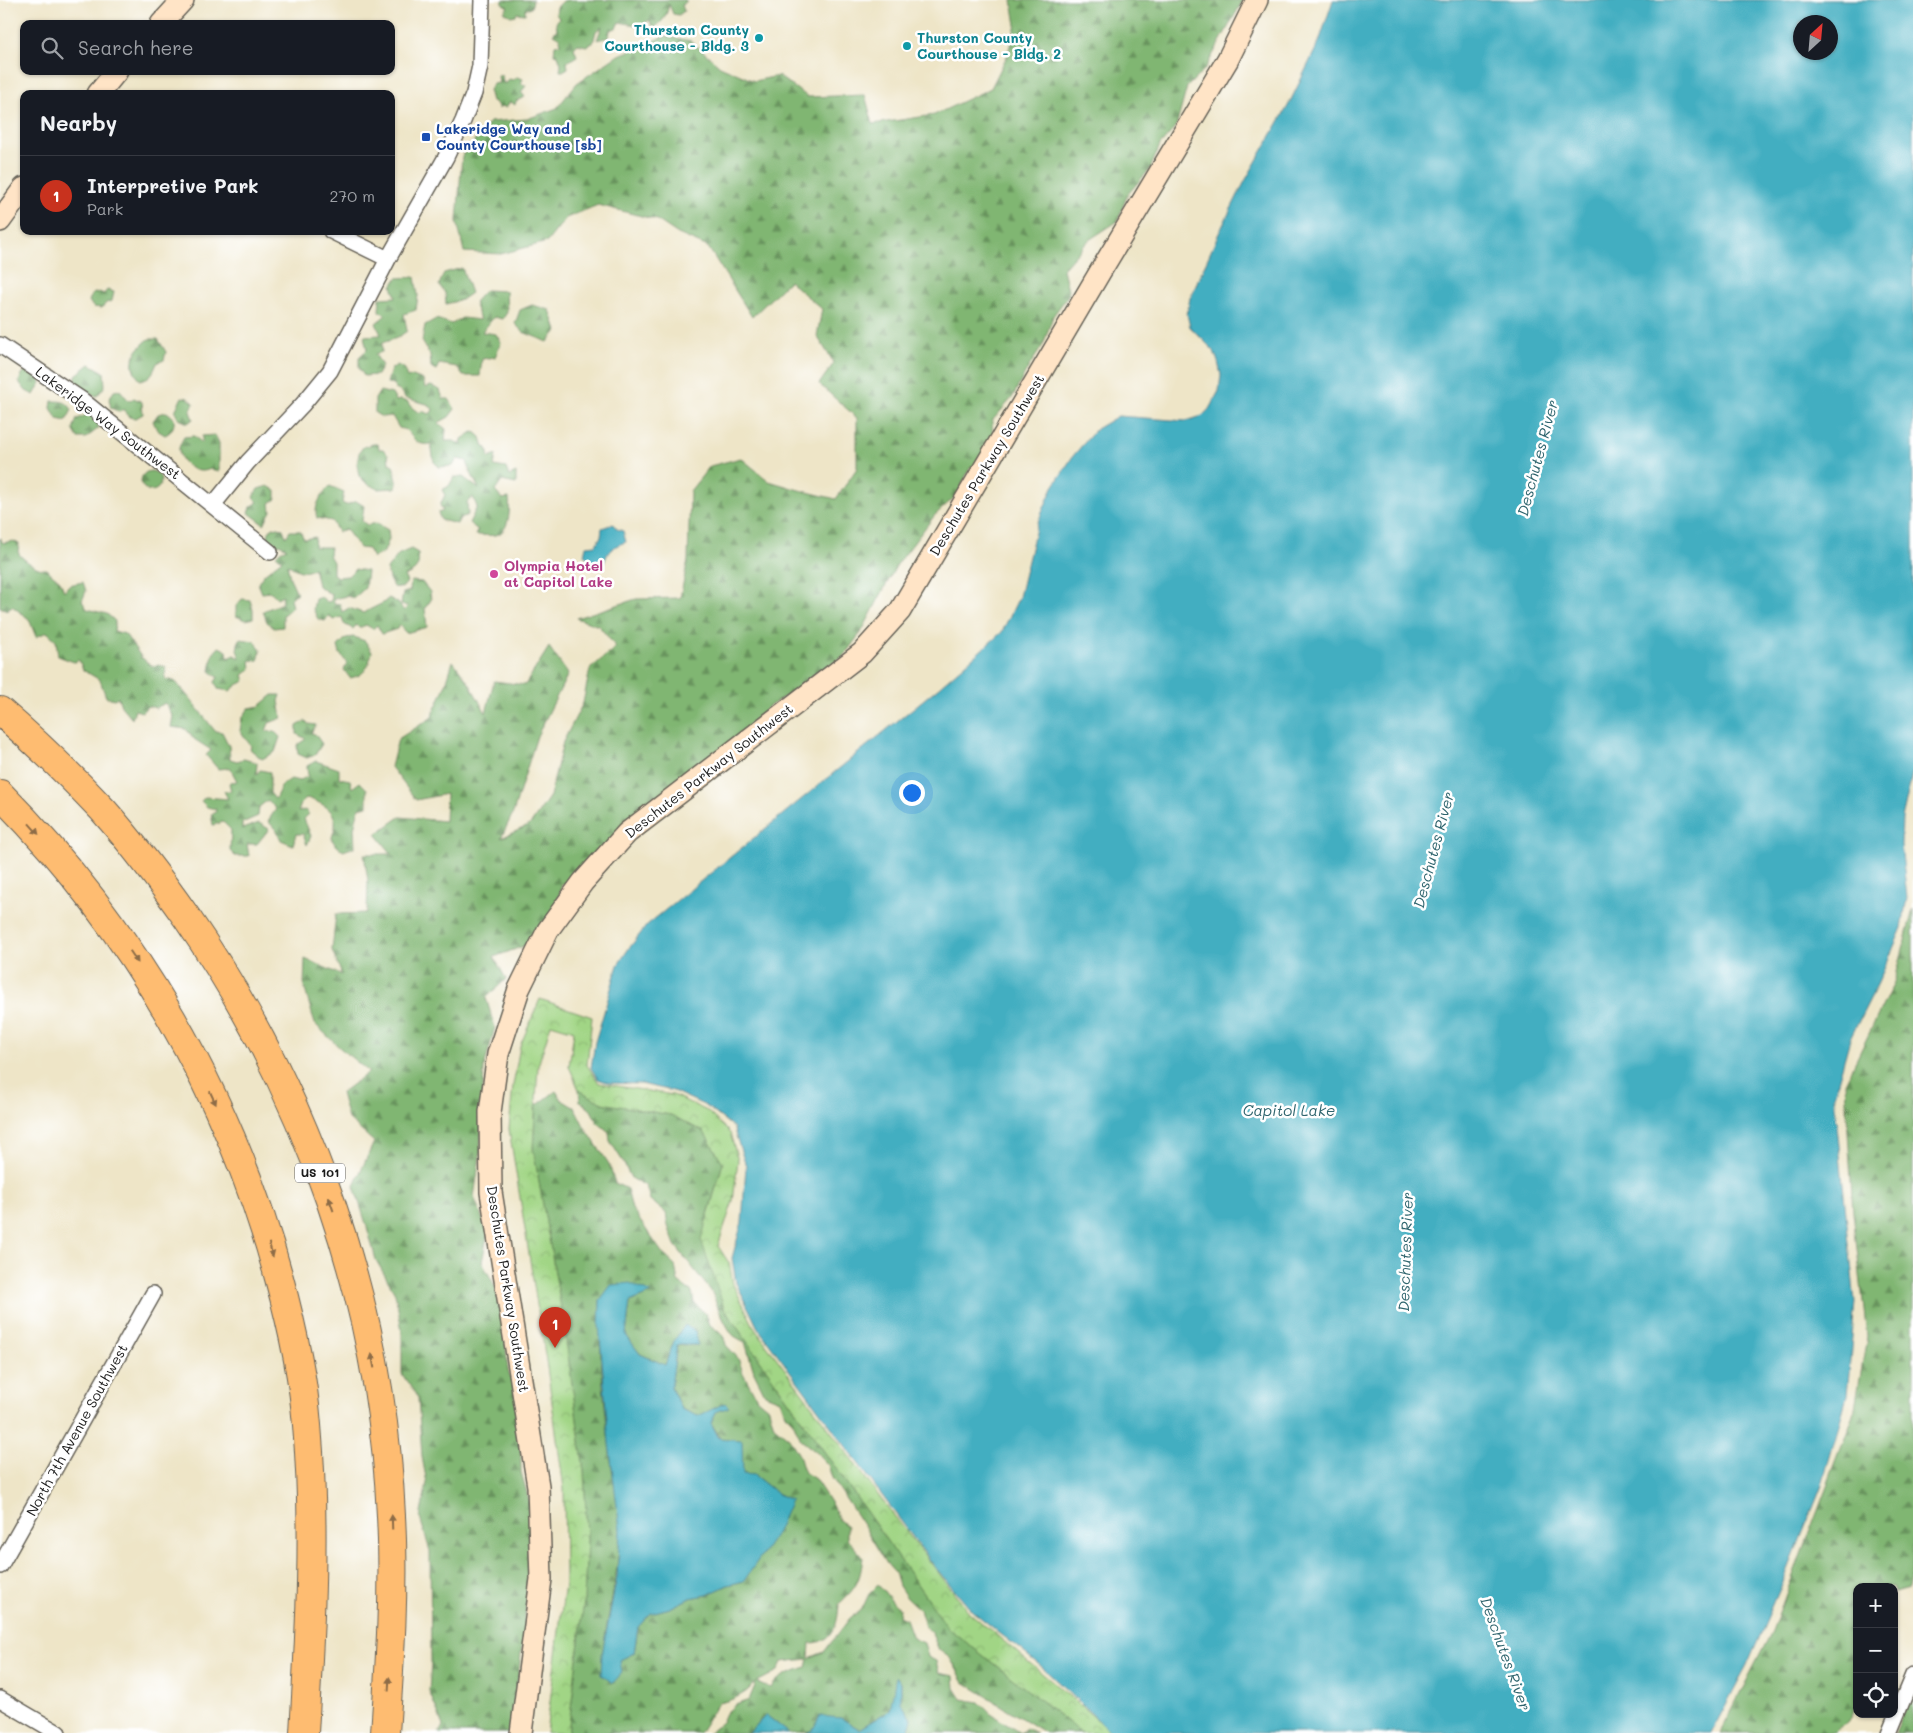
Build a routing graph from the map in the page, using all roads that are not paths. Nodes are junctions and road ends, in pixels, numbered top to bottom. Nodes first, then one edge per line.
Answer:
1 (183, 0) edge
2 (482, 0) edge
3 (1257, 0) edge
4 (165, 20) edge
5 (115, 75) edge
6 (101, 90) edge
7 (20, 194) edge
8 (0, 221) edge
9 (338, 235) edge
10 (388, 259) junction
11 (0, 344) edge
12 (213, 505) junction
13 (270, 552) dead end
14 (0, 711) edge
15 (0, 794) edge
16 (153, 1294) dead end
17 (1, 1563) edge
18 (1913, 1675) edge
19 (0, 1699) edge
20 (58, 1733) edge
21 (304, 1733) edge
22 (385, 1733) edge
23 (521, 1733) edge
24 (1889, 1733) edge

1 - 4 street
2 - 10 street
3 - 23 street, Deschutes Parkway Southwest
5 - 6 street
7 - 8 street
9 - 10 street
10 - 12 street
11 - 12 street, Lakeridge Way Southwest
12 - 13 street, Lakeridge Way Southwest
22 -> 14 highway, US 101
15 -> 21 highway
16 - 17 street, North 7th Avenue Southwest
18 - 24 street
19 - 20 street

